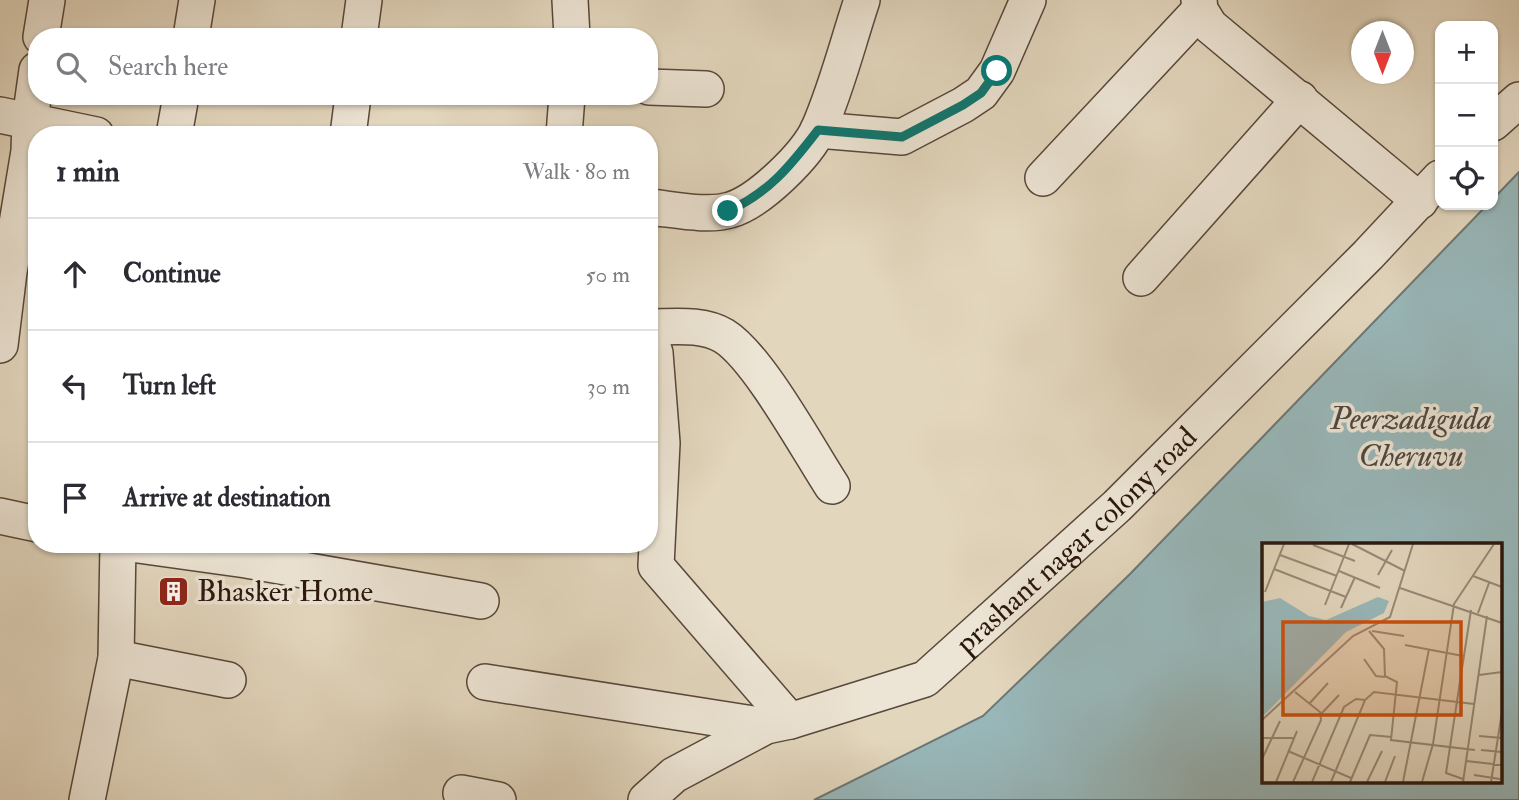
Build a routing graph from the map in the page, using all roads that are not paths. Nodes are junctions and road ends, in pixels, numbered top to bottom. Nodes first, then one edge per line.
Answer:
1 (47, 0) edge
2 (197, 0) edge
3 (364, 0) edge
4 (570, 0) edge
5 (863, 0) edge
6 (1028, 0) edge
7 (1200, 5) edge
8 (42, 28) edge
9 (192, 28) edge
10 (360, 28) edge
11 (572, 28) edge
12 (658, 87) edge
13 (706, 89) dead end
14 (28, 90) edge
15 (1300, 99) junction
16 (1519, 100) edge
17 (179, 105) edge
18 (351, 105) edge
19 (566, 105) edge
20 (15, 118) edge
21 (1498, 119) edge
22 (53, 126) edge
23 (176, 126) edge
24 (349, 126) edge
25 (565, 126) edge
26 (818, 130) junction
27 (28, 149) edge
28 (28, 157) edge
29 (1042, 178) dead end
30 (1430, 190) edge
31 (658, 207) edge
32 (1141, 278) dead end
33 (658, 327) edge
34 (0, 345) edge
35 (658, 392) edge
36 (832, 486) dead end
37 (0, 516) edge
38 (28, 522) edge
39 (658, 525) edge
40 (118, 553) edge
41 (251, 553) edge
42 (657, 553) edge
43 (278, 555) edge
44 (481, 601) dead end
45 (116, 658) junction
46 (228, 680) dead end
47 (485, 682) dead end
48 (778, 723) junction
49 (461, 793) dead end
50 (87, 800) edge
51 (498, 800) edge
52 (646, 800) edge

1 - 8 street
2 - 9 street
3 - 10 street
4 - 11 street
5 - 26 street
6 - 26 street
7 - 15 street
7 - 29 street
12 - 13 street
14 - 20 street
15 - 30 street
15 - 32 street
16 - 21 street
17 - 23 street
18 - 24 street
19 - 25 street
20 - 22 street
20 - 27 street
26 - 31 street
28 - 34 street
30 - 48 street, prashant nagar colony road
33 - 36 street
35 - 39 street
37 - 38 street
40 - 45 street
41 - 43 street
42 - 48 street
43 - 44 street
45 - 46 street
45 - 50 street
47 - 48 street
48 - 52 street, prashant nagar colony road
49 - 51 street

